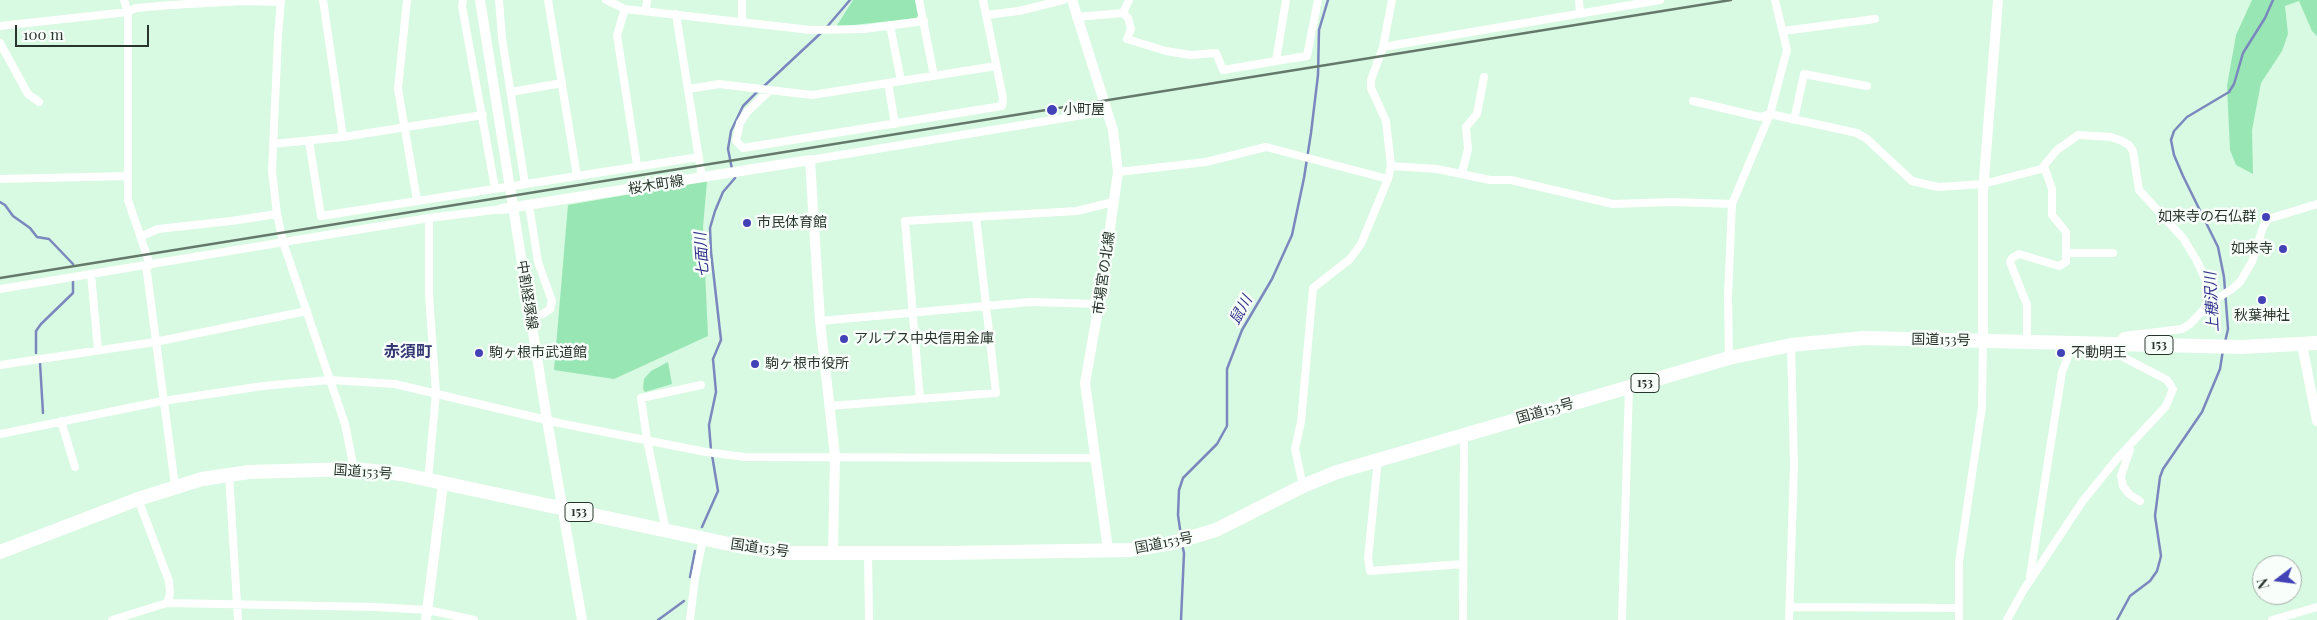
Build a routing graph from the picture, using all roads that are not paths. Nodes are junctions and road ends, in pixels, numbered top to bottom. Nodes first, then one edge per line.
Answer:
1 (124, 0) edge
2 (323, 0) edge
3 (407, 0) edge
4 (463, 0) edge
5 (480, 0) edge
6 (499, 0) edge
7 (548, 0) edge
8 (606, 0) edge
9 (647, 0) edge
10 (742, 0) edge
11 (919, 0) edge
12 (983, 0) edge
13 (1063, 0) edge
14 (1072, 0) edge
15 (1129, 0) edge
16 (1286, 0) edge
17 (1318, 0) edge
18 (1392, 0) edge
19 (1579, 0) edge
20 (1660, 0) edge
21 (1775, 0) edge
22 (1998, 0) edge
23 (281, 1) edge
24 (181, 2) edge
25 (625, 9) junction
26 (646, 10) junction
27 (128, 12) junction
28 (1124, 13) junction
29 (1580, 13) junction
30 (676, 14) junction
31 (986, 15) junction
32 (1076, 17) junction
33 (1875, 19) dead end
34 (924, 21) junction
35 (742, 22) junction
36 (890, 25) junction
37 (0, 26) edge
38 (1783, 31) junction
39 (0, 43) edge
40 (1383, 47) junction
41 (1276, 61) junction
42 (996, 66) junction
43 (934, 76) junction
44 (1484, 77) dead end
45 (901, 81) junction
46 (562, 83) junction
47 (888, 83) junction
48 (1867, 86) dead end
49 (688, 89) junction
50 (768, 90) junction
51 (510, 92) junction
52 (1693, 101) dead end
53 (39, 102) dead end
54 (1107, 110) junction
55 (1770, 114) junction
56 (483, 115) junction
57 (1794, 120) junction
58 (895, 124) junction
59 (405, 128) junction
60 (343, 137) junction
61 (309, 141) junction
62 (273, 144) junction
63 (699, 157) junction
64 (810, 160) junction
65 (637, 165) junction
66 (1390, 166) junction
67 (2044, 166) junction
68 (1118, 172) junction
69 (1462, 173) junction
70 (128, 176) junction
71 (577, 176) junction
72 (0, 178) edge
73 (702, 178) junction
74 (1388, 179) junction
75 (523, 184) junction
76 (1983, 184) junction
77 (498, 188) junction
78 (417, 200) junction
79 (1113, 202) junction
80 (1732, 204) junction
81 (2315, 205) edge
82 (526, 206) junction
83 (502, 210) joint
84 (277, 214) junction
85 (976, 217) junction
86 (429, 218) junction
87 (142, 236) junction
88 (283, 242) junction
89 (2113, 252) dead end
90 (2066, 254) junction
91 (148, 265) junction
92 (91, 274) junction
93 (0, 289) edge
94 (2212, 301) junction
95 (1099, 304) junction
96 (986, 306) junction
97 (307, 311) junction
98 (913, 313) junction
99 (531, 316) junction
100 (820, 321) junction
101 (1983, 340) junction
102 (155, 342) junction
103 (2027, 342) junction
104 (2317, 343) edge
105 (2073, 344) junction
106 (2117, 344) junction
107 (1791, 345) junction
108 (2302, 345) junction
109 (98, 350) junction
110 (1729, 358) junction
111 (0, 365) edge
112 (330, 380) junction
113 (701, 384) dead end
114 (1630, 387) junction
115 (436, 393) junction
116 (920, 399) junction
117 (163, 401) junction
118 (829, 406) junction
119 (547, 420) junction
120 (61, 421) junction
121 (2317, 421) edge
122 (0, 434) edge
123 (1462, 435) junction
124 (647, 440) junction
125 (2129, 446) junction
126 (835, 456) junction
127 (1094, 458) junction
128 (1378, 459) junction
129 (75, 467) dead end
130 (354, 469) junction
131 (229, 474) junction
132 (428, 480) junction
133 (443, 484) junction
134 (175, 486) junction
135 (1302, 486) junction
136 (138, 499) junction
137 (2140, 501) dead end
138 (563, 509) junction
139 (666, 531) junction
140 (703, 539) junction
141 (1108, 550) junction
142 (0, 552) edge
143 (833, 553) junction
144 (868, 553) junction
145 (1463, 564) junction
146 (2029, 581) junction
147 (167, 603) junction
148 (238, 606) junction
149 (1790, 607) junction
150 (2317, 607) edge
151 (1958, 608) junction
152 (427, 615) edge
153 (112, 620) edge
154 (238, 620) edge
155 (474, 620) edge
156 (582, 620) edge
157 (690, 620) edge
158 (869, 620) edge
159 (1463, 620) edge
160 (1622, 620) edge
161 (1789, 620) edge
162 (1958, 620) edge
163 (2007, 620) edge
164 (2272, 620) edge

1 - 27 street
2 - 60 street
3 - 59 street
4 - 56 street
5 - 99 street, 中割経塚線
6 - 51 street
7 - 46 street
8 - 25 street
9 - 26 street
10 - 35 street
11 - 34 street
12 - 31 street
13 - 31 street
14 - 32 street, 市場宮の北線
15 - 28 street
16 - 41 street
17 - 41 street
18 - 40 street
19 - 29 street
20 - 29 street
21 - 38 street
22 - 76 street
23 - 24 street
23 - 62 street
24 - 27 street
25 - 26 street
25 - 65 street
26 - 30 street
27 - 37 street
27 - 70 street
28 - 32 street
28 - 41 street
29 - 40 street
30 - 35 street
30 - 49 street
31 - 42 street
32 - 54 street, 市場宮の北線
33 - 38 street
34 - 36 street
34 - 43 street
35 - 36 street
36 - 45 street
38 - 55 street
39 - 53 street
40 - 66 street
42 - 43 street
42 - 58 street
43 - 45 street
44 - 69 street
45 - 47 street
46 - 51 street
46 - 71 street
47 - 50 street
47 - 58 street
48 - 57 street
49 - 50 street
49 - 63 street
50 - 58 street
51 - 75 street
52 - 55 street
54 - 64 street
54 - 68 street, 市場宮の北線
55 - 57 street
55 - 80 street
56 - 59 street
56 - 77 street
57 - 76 street
59 - 60 street
59 - 78 street
60 - 61 street
61 - 62 street
61 - 78 street
62 - 84 street
63 - 65 street
63 - 73 street
64 - 73 street, 桜木町線
64 - 100 street
65 - 71 street
66 - 69 street
66 - 74 street
67 - 76 street
67 - 90 street
67 - 94 street
68 - 74 street
68 - 79 street, 市場宮の北線
69 - 80 street
70 - 72 street
70 - 87 street
71 - 75 street
73 - 82 street, 桜木町線
74 - 135 street
75 - 77 street
76 - 101 street
77 - 78 street
79 - 85 street
79 - 95 street, 市場宮の北線
80 - 110 street
81 - 94 street
82 - 83 street, 桜木町線
82 - 99 street
83 - 86 street
84 - 87 street
84 - 88 street
85 - 96 street
85 - 98 street
86 - 88 street
86 - 115 street
87 - 91 street
88 - 91 street
88 - 97 street
89 - 90 street
90 - 103 street
91 - 92 street
91 - 102 street
92 - 93 street
92 - 109 street
94 - 106 street
95 - 96 street
95 - 127 street, 市場宮の北線
96 - 98 street
96 - 116 street
97 - 102 street
97 - 112 street
98 - 100 street
98 - 116 street
99 - 119 street, 中割経塚線
100 - 118 street
101 - 103 highway, 国道153号 / 153
101 - 107 highway, 国道153号 / 153
101 - 151 street
102 - 109 street
102 - 117 street
103 - 105 highway, 国道153号 / 153
104 - 108 highway, 国道153号 / 153
105 - 106 highway, 国道153号 / 153
105 - 146 street
106 - 108 highway, 国道153号 / 153
106 - 125 street
107 - 110 highway, 国道153号 / 153
107 - 149 street
108 - 121 street
109 - 111 street
110 - 114 highway, 国道153号 / 153
112 - 115 street
112 - 117 street
112 - 130 street
113 - 124 street
114 - 123 highway, 国道153号 / 153
114 - 160 street
115 - 119 street
115 - 132 street
116 - 118 street
117 - 120 street
117 - 134 street
118 - 126 street
119 - 124 street
119 - 138 street, 中割経塚線
120 - 122 street
120 - 129 street
123 - 128 highway, 国道153号 / 153
123 - 145 street
124 - 126 street
124 - 139 street
125 - 137 street
125 - 146 street
126 - 127 street
126 - 143 street
127 - 141 street, 市場宮の北線
128 - 135 highway, 国道153号 / 153
128 - 145 street
130 - 131 highway, 国道153号 / 153
130 - 132 highway, 国道153号 / 153
131 - 134 highway, 国道153号 / 153
131 - 148 street
132 - 133 highway, 国道153号 / 153
133 - 138 highway, 国道153号 / 153
133 - 152 street
134 - 136 highway, 国道153号 / 153
135 - 141 highway, 国道153号 / 153
136 - 142 highway, 国道153号 / 153
136 - 147 street
138 - 139 highway, 国道153号 / 153
138 - 156 street, 中割経塚線
139 - 140 highway, 国道153号 / 153
140 - 143 highway, 国道153号 / 153
140 - 157 street
141 - 144 highway, 国道153号 / 153
143 - 144 highway, 国道153号 / 153
144 - 158 street
145 - 159 street
146 - 163 street
147 - 148 street
147 - 153 street
148 - 152 street
148 - 154 street
149 - 151 street
149 - 161 street
150 - 164 street
151 - 162 street
152 - 155 street

